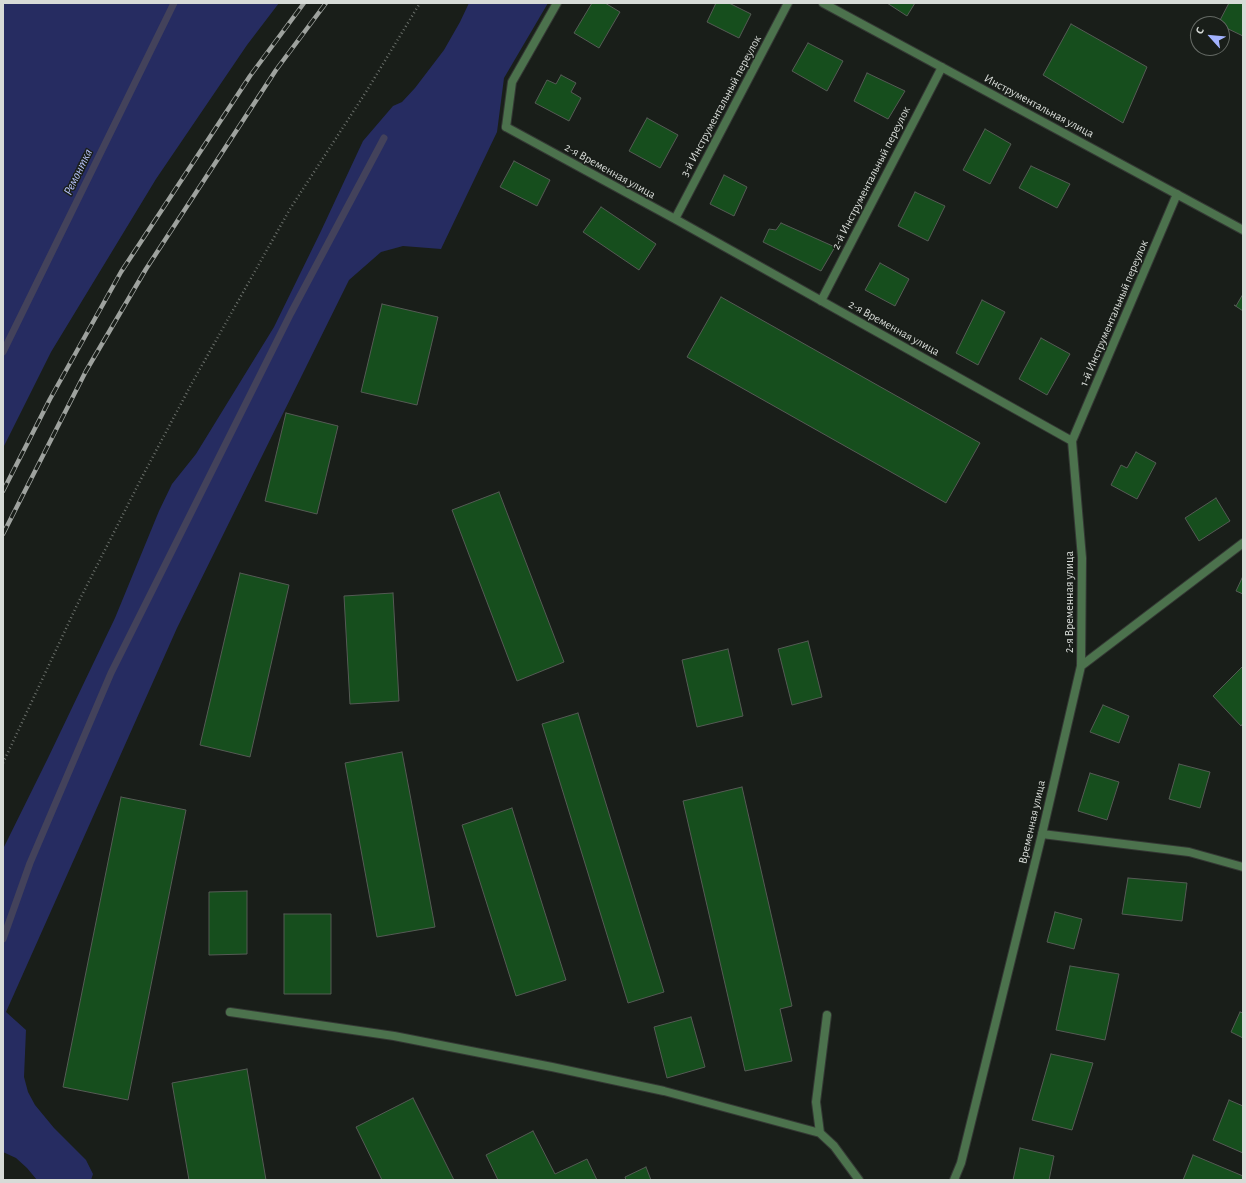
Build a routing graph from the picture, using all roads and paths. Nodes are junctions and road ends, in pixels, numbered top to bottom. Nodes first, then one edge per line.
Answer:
1 (420, 3) edge
2 (557, 3) edge
3 (788, 3) edge
4 (823, 3) edge
5 (942, 67) junction
6 (1177, 194) junction
7 (674, 219) junction
8 (1243, 230) edge
9 (821, 301) junction
10 (1072, 441) junction
11 (1243, 543) edge
12 (1081, 666) junction
13 (3, 763) edge
14 (1042, 834) junction
15 (1243, 867) edge
16 (230, 1012) dead end
17 (828, 1015) dead end
18 (820, 1134) junction
19 (859, 1180) edge
20 (954, 1180) edge

1 - 13 path
2 - 7 street, 2-я Временная улица
3 - 7 street, 3-й Инструментальный переулок
4 - 5 street, Инструментальная улица
5 - 6 street, Инструментальная улица
5 - 9 street, 2-й Инструментальный переулок
6 - 8 street, Инструментальная улица
6 - 10 street, 1-й Инструментальный переулок
7 - 9 street, 2-я Временная улица
9 - 10 street, 2-я Временная улица
10 - 12 street, 2-я Временная улица
11 - 12 street
12 - 14 street, Временная улица
14 - 15 street
14 - 20 street, Временная улица
16 - 18 street
17 - 18 street
18 - 19 street

